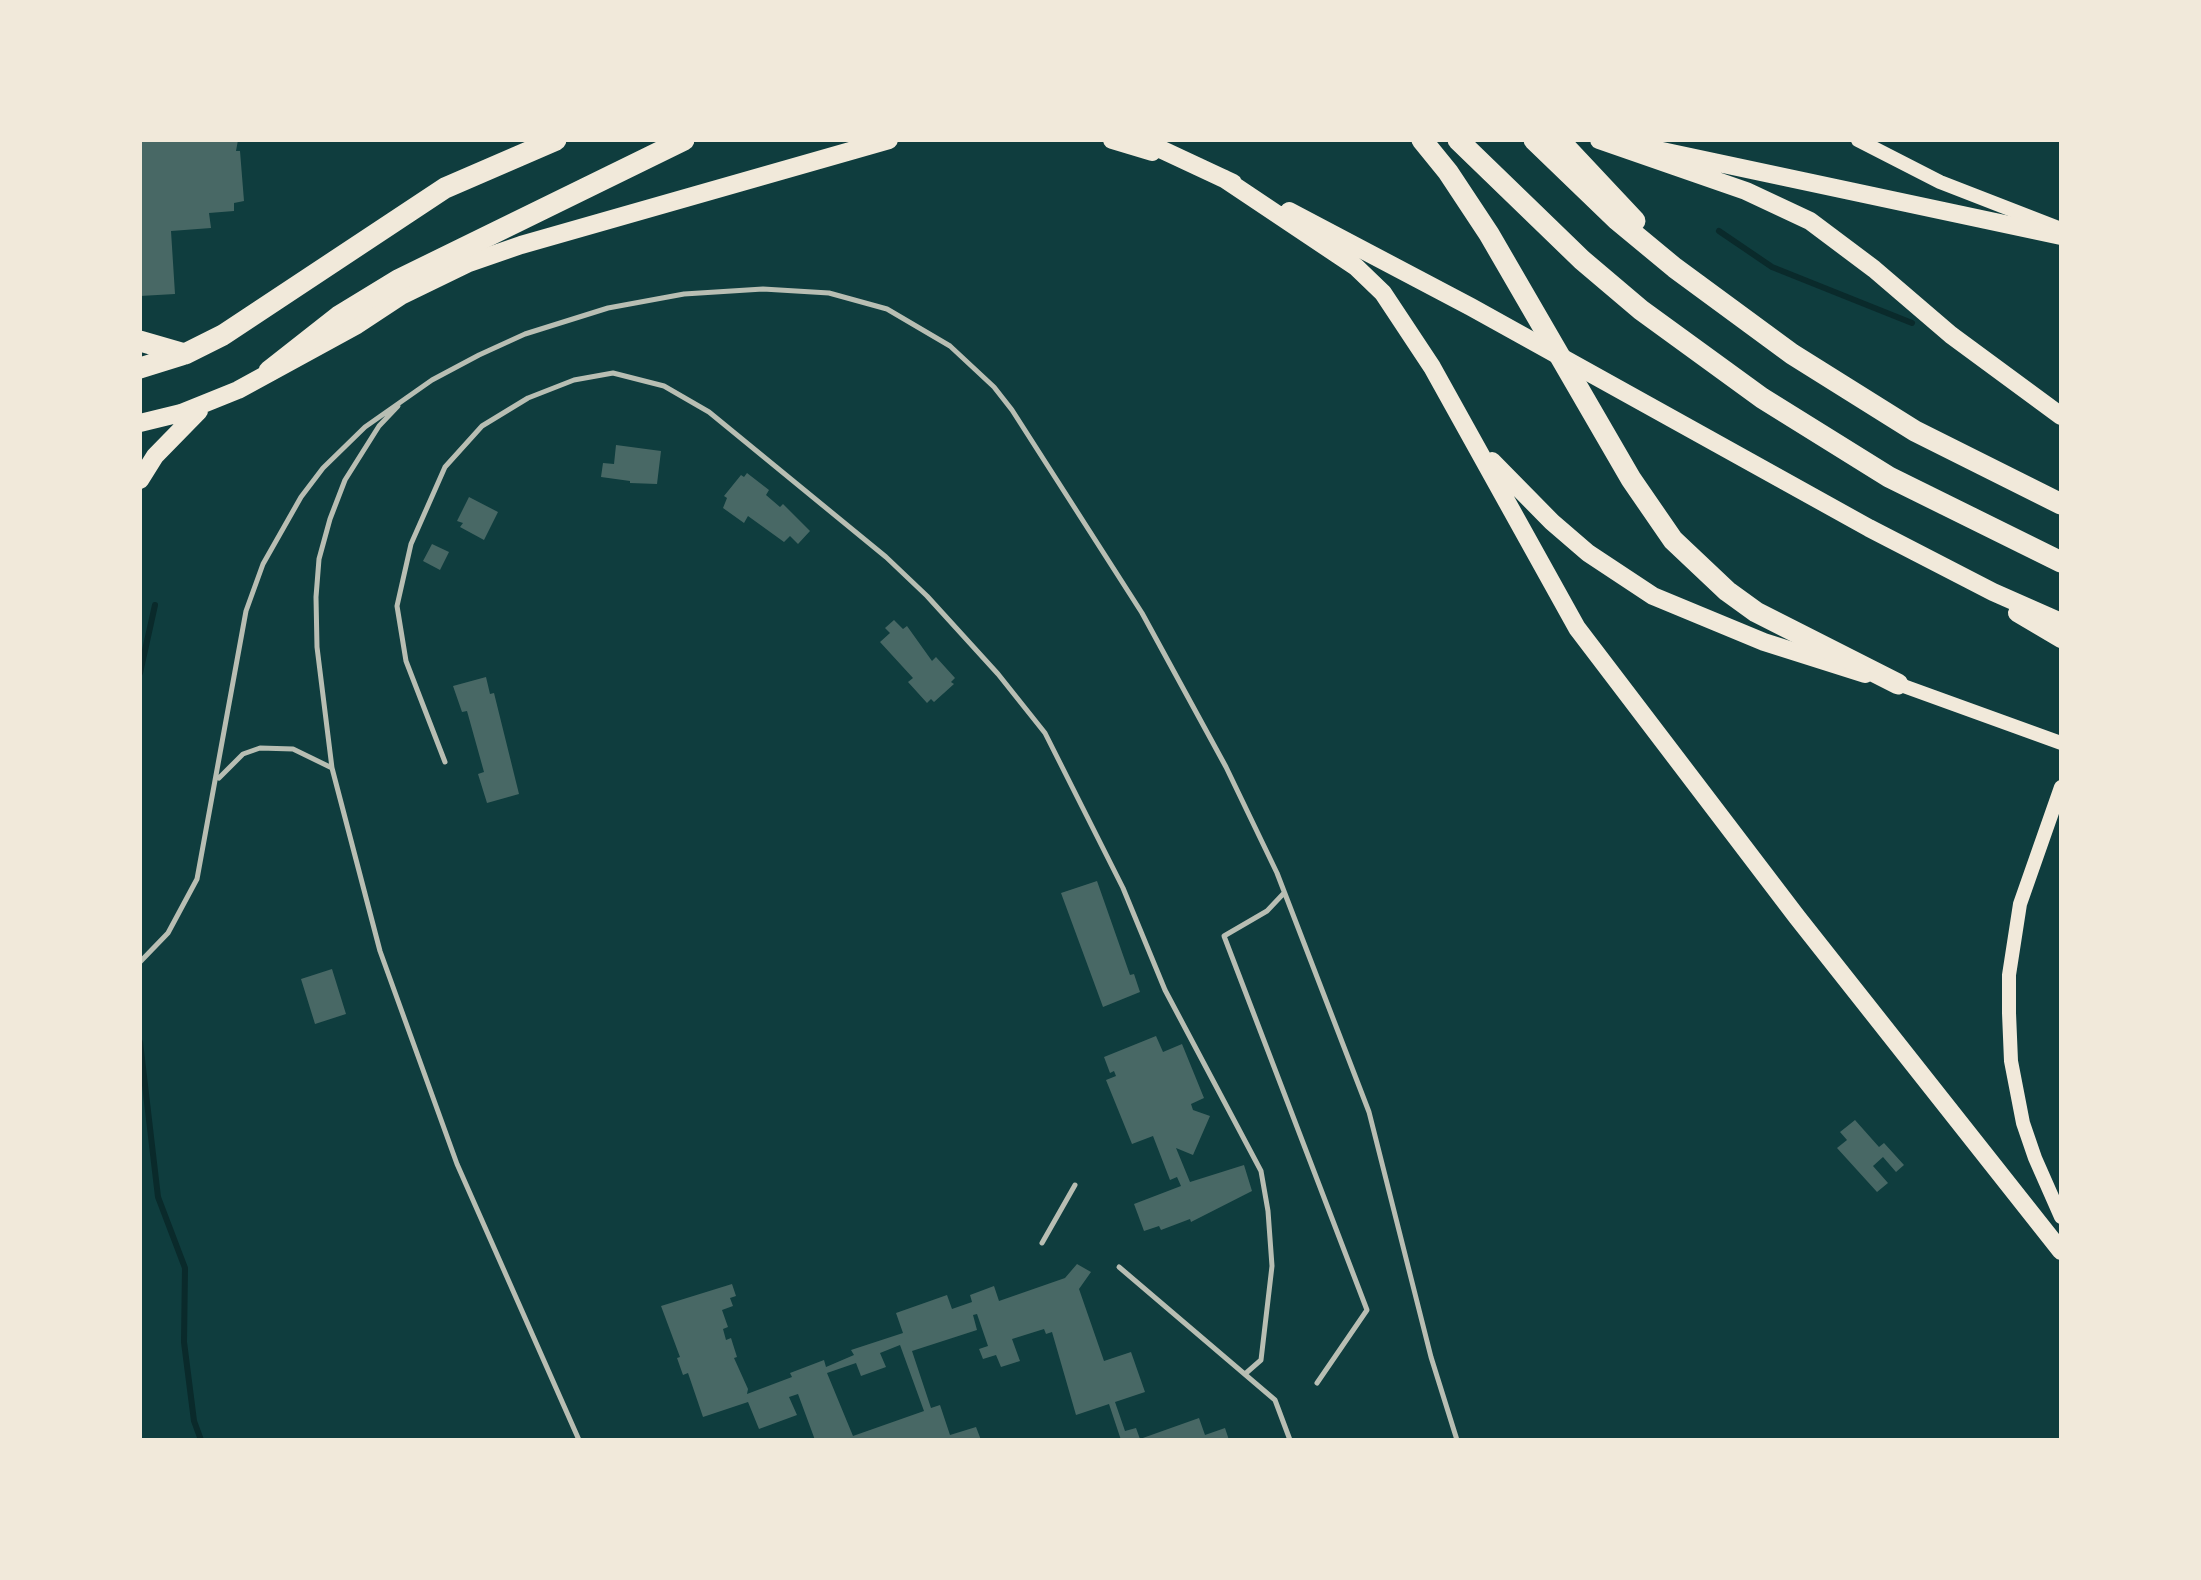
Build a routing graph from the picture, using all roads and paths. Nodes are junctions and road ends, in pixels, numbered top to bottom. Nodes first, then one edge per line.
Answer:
1 (556, 140) edge
2 (684, 140) edge
3 (889, 140) edge
4 (1112, 140) edge
5 (1141, 140) edge
6 (1422, 140) edge
7 (1458, 140) edge
8 (1534, 140) edge
9 (1559, 140) edge
10 (1858, 140) edge
11 (1603, 141) edge
12 (1632, 149) junction
13 (1195, 165) junction
14 (1223, 178) junction
15 (2061, 229) edge
16 (2061, 236) edge
17 (1675, 268) junction
18 (140, 341) edge
19 (185, 354) junction
20 (140, 368) edge
21 (269, 371) junction
22 (404, 399) junction
23 (212, 402) junction
24 (2061, 416) edge
25 (140, 423) edge
26 (1475, 443) junction
27 (140, 480) edge
28 (2061, 504) edge
29 (1933, 562) junction
30 (2061, 562) edge
31 (2061, 622) edge
32 (2061, 639) edge
33 (1898, 684) junction
34 (2061, 743) edge
35 (445, 762) dead end
36 (332, 768) junction
37 (217, 780) junction
38 (2061, 787) edge
39 (1284, 893) junction
40 (140, 961) edge
41 (1075, 1185) dead end
42 (2061, 1217) edge
43 (1042, 1243) dead end
44 (2061, 1251) edge
45 (1119, 1268) dead end
46 (1245, 1374) junction
47 (1317, 1383) dead end
48 (579, 1440) edge
49 (1290, 1440) edge
50 (1457, 1440) edge

1 - 19 highway
2 - 21 highway
3 - 21 main road
4 - 13 main road
5 - 13 main road
6 - 33 highway
7 - 30 highway
8 - 17 highway
9 - 17 highway
10 - 15 main road
11 - 12 main road
12 - 16 main road
12 - 24 main road
13 - 14 main road
14 - 26 main road
14 - 29 main road
17 - 28 highway
18 - 19 highway
19 - 20 highway
21 - 23 main road
22 - 36 lane
22 - 37 lane
22 - 39 lane
23 - 25 main road
23 - 27 main road
26 - 33 main road
26 - 44 main road
29 - 31 main road
29 - 32 main road
33 - 34 main road
35 - 46 lane
36 - 37 lane
36 - 48 lane
37 - 40 lane
38 - 42 main road
39 - 47 lane
39 - 50 lane
41 - 43 lane
45 - 46 lane
46 - 49 lane

